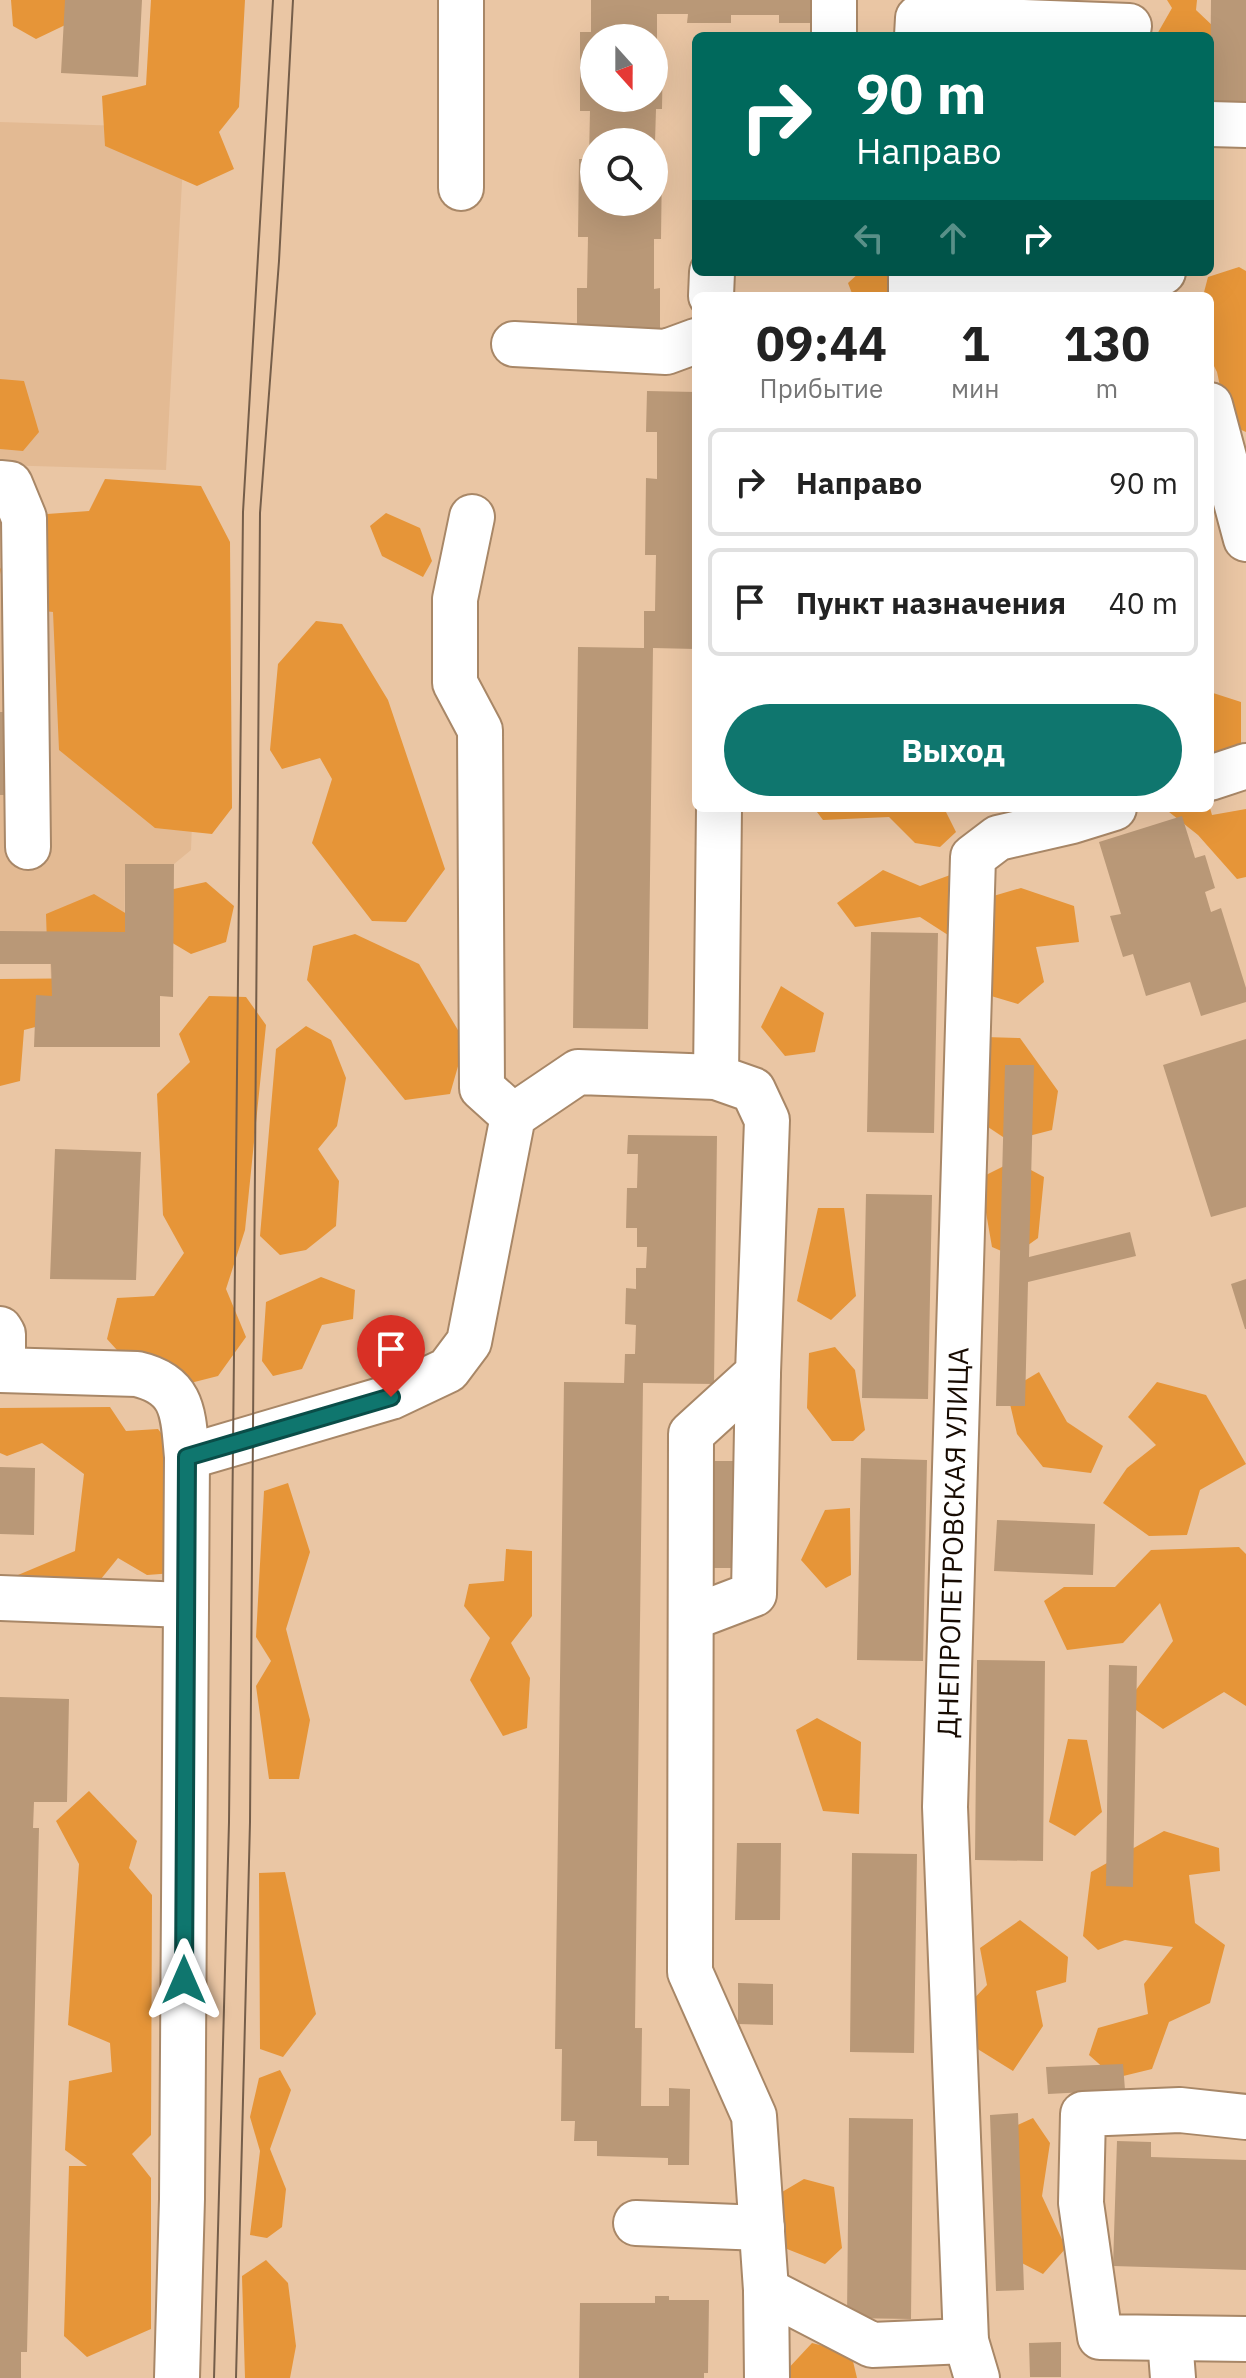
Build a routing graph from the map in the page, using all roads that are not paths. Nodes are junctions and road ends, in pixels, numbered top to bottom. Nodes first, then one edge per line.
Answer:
1 (461, 0) edge
2 (834, 0) edge
3 (910, 18) edge
4 (1128, 21) edge
5 (834, 32) edge
6 (1214, 124) edge
7 (1246, 125) edge
8 (461, 188) dead end
9 (1121, 276) edge
10 (952, 292) edge
11 (692, 342) edge
12 (514, 344) dead end
13 (1214, 420) edge
14 (0, 483) edge
15 (472, 517) dead end
16 (1246, 539) edge
17 (1246, 766) edge
18 (1214, 777) edge
19 (719, 812) edge
20 (1101, 812) edge
21 (28, 847) dead end
22 (716, 1077) junction
23 (513, 1116) junction
24 (1, 1356) edge
25 (758, 1373) junction
26 (187, 1457) junction
27 (0, 1598) edge
28 (186, 1605) junction
29 (691, 1618) junction
30 (1246, 2117) edge
31 (636, 2223) dead end
32 (762, 2228) junction
33 (766, 2290) junction
34 (1246, 2339) edge
35 (971, 2359) edge
36 (1172, 2359) edge
37 (177, 2378) edge
38 (767, 2378) edge

1 - 8 street
2 - 5 street
3 - 4 street
6 - 7 street
9 - 10 street
11 - 12 street
13 - 16 street
14 - 21 street
15 - 23 street
17 - 18 street
19 - 22 street
20 - 35 street, ДНЕПРОПЕТРОВСКАЯ УЛИЦА
22 - 23 street
22 - 25 street
23 - 26 street
24 - 26 street
25 - 29 street
25 - 29 street
26 - 28 street
27 - 28 street
28 - 37 street
29 - 32 street
30 - 36 street
31 - 32 street
32 - 33 street
33 - 35 street
33 - 38 street
34 - 36 street

